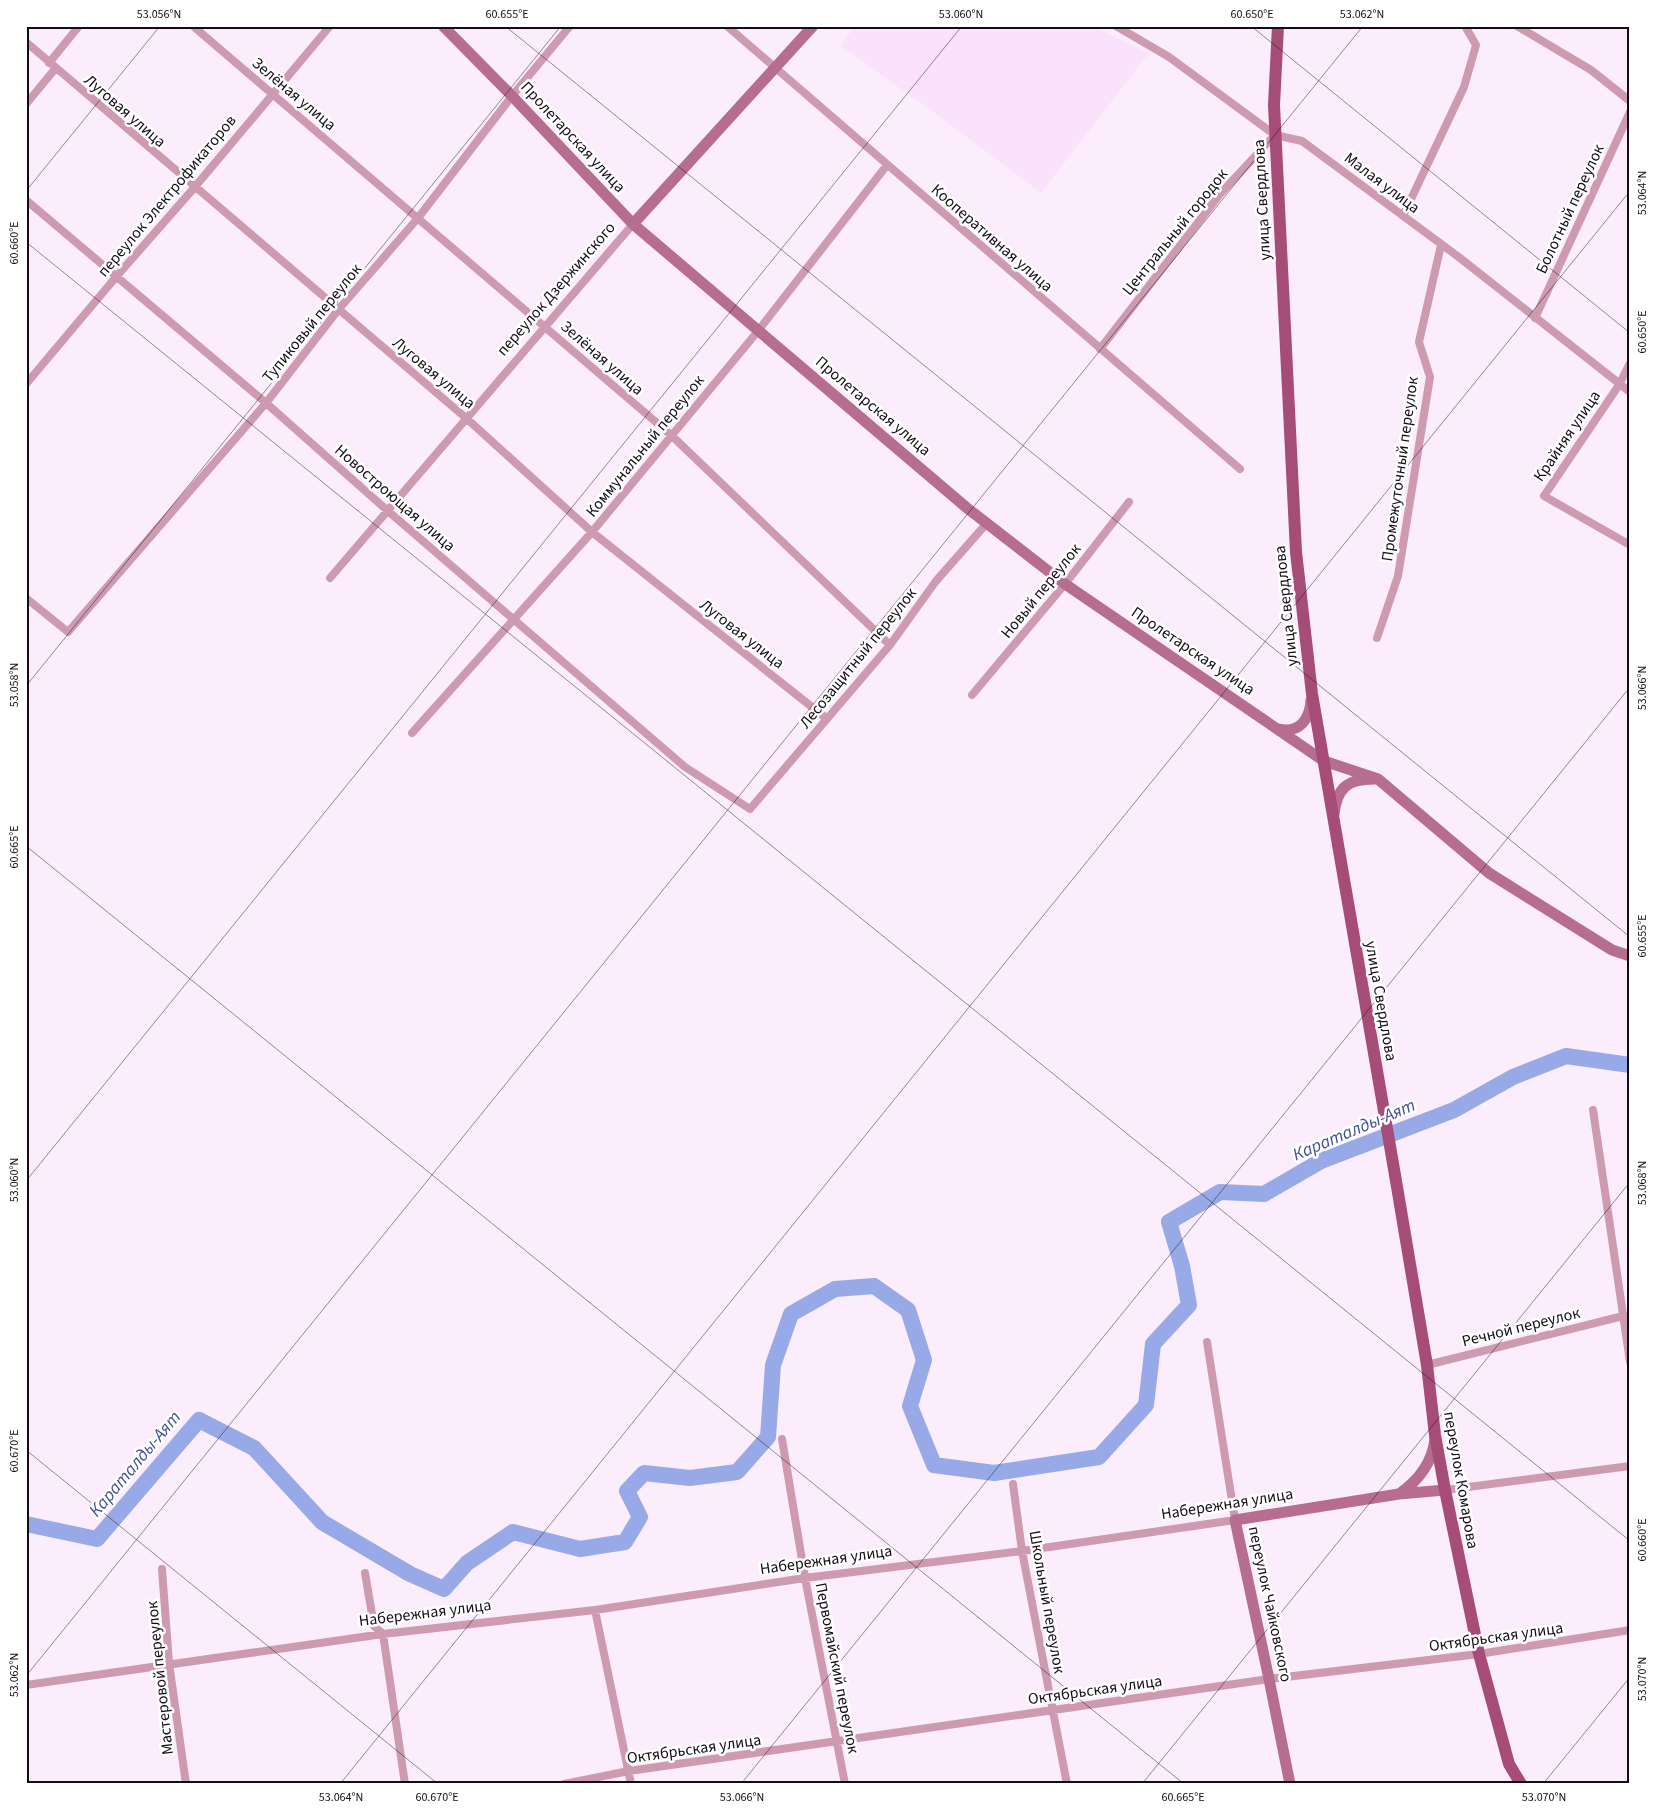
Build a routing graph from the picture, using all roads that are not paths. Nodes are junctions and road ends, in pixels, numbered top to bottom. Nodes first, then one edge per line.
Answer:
1 (79, 26) edge
2 (193, 26) edge
3 (330, 26) edge
4 (443, 26) edge
5 (570, 26) edge
6 (727, 26) edge
7 (813, 26) edge
8 (1116, 26) edge
9 (1278, 26) edge
10 (1465, 26) edge
11 (1517, 26) edge
12 (26, 42) edge
13 (52, 66) junction
14 (776, 68) junction
15 (272, 94) junction
16 (512, 96) junction
17 (1630, 101) edge
18 (26, 104) edge
19 (1630, 112) edge
20 (1275, 135) junction
21 (887, 165) junction
22 (194, 188) junction
23 (26, 200) edge
24 (1403, 216) junction
25 (418, 218) junction
26 (634, 224) junction
27 (1441, 244) junction
28 (116, 277) junction
29 (338, 310) junction
30 (1535, 318) junction
31 (545, 327) junction
32 (758, 331) junction
33 (1100, 348) junction
34 (1630, 363) edge
35 (26, 384) edge
36 (1618, 385) junction
37 (1630, 392) edge
38 (266, 402) junction
39 (466, 418) junction
40 (671, 435) junction
41 (1240, 469) dead end
42 (1129, 502) dead end
43 (388, 511) junction
44 (987, 523) junction
45 (592, 532) junction
46 (1630, 546) edge
47 (330, 578) dead end
48 (1065, 584) junction
49 (26, 598) edge
50 (514, 620) junction
51 (1377, 638) dead end
52 (890, 645) junction
53 (1312, 694) junction
54 (972, 695) dead end
55 (827, 720) junction
56 (1278, 729) junction
57 (412, 733) dead end
58 (1324, 761) junction
59 (1378, 779) junction
60 (750, 809) joint
61 (1333, 818) junction
62 (1630, 956) edge
63 (1593, 1110) dead end
64 (1396, 1175) joint
65 (1623, 1316) junction
66 (1628, 1340) edge
67 (1207, 1342) dead end
68 (1630, 1362) edge
69 (1427, 1365) junction
70 (1435, 1435) junction
71 (782, 1439) dead end
72 (1630, 1466) edge
73 (1013, 1484) dead end
74 (1445, 1490) junction
75 (1398, 1494) junction
76 (1236, 1520) junction
77 (1022, 1551) junction
78 (162, 1569) dead end
79 (365, 1573) dead end
80 (806, 1578) junction
81 (595, 1610) junction
82 (1630, 1630) edge
83 (383, 1634) junction
84 (1479, 1654) junction
85 (169, 1663) junction
86 (1269, 1679) junction
87 (26, 1684) edge
88 (1053, 1710) junction
89 (837, 1742) junction
90 (629, 1772) junction
91 (186, 1784) edge
92 (406, 1784) edge
93 (564, 1784) edge
94 (632, 1784) edge
95 (845, 1784) edge
96 (1067, 1784) edge
97 (1290, 1784) edge
98 (1521, 1784) edge

1 - 13 street
2 - 15 street, Зелёная улица
3 - 15 street, переулок Электрофикаторов
4 - 16 street, Пролетарская улица
5 - 16 street, Тупиковый переулок
6 - 14 street, Кооперативная улица
7 - 14 street, переулок Дзержинского
8 - 20 street, Малая улица
9 - 20 main road, улица Свердлова
10 - 24 street
11 - 17 street
12 - 13 street, Луговая улица
13 - 18 street
13 - 22 street, Луговая улица
14 - 21 street, Кооперативная улица
14 - 26 street, переулок Дзержинского
15 - 22 street, переулок Электрофикаторов
15 - 25 street, Зелёная улица
16 - 25 street, Тупиковый переулок
16 - 26 street, Пролетарская улица
19 - 30 street, Болотный переулок
20 - 24 street, Малая улица
20 - 33 street, Центральный городок
20 - 53 main road, улица Свердлова
21 - 32 street, Коммунальный переулок
21 - 33 street, Кооперативная улица
22 - 28 street, переулок Электрофикаторов
22 - 29 street, Луговая улица
23 - 28 street, Новостроющая улица
24 - 27 street, Малая улица
25 - 29 street, Тупиковый переулок
25 - 31 street, Зелёная улица
26 - 31 street, переулок Дзержинского
26 - 32 street, Пролетарская улица
27 - 30 street, Малая улица
27 - 51 street, Промежуточный переулок
28 - 35 street, переулок Электрофикаторов
28 - 38 street, Новостроющая улица
29 - 38 street, Тупиковый переулок
29 - 39 street, Луговая улица
30 - 36 street, Малая улица
31 - 39 street, переулок Дзержинского
31 - 40 street, Зелёная улица
32 - 40 street, Коммунальный переулок
32 - 44 street, Пролетарская улица
33 - 41 street, Кооперативная улица
34 - 36 street
36 - 37 street, Малая улица
36 - 46 street, Крайняя улица
38 - 43 street, Новостроющая улица
38 - 49 street, Тупиковый переулок
39 - 43 street, переулок Дзержинского
39 - 45 street, Луговая улица
40 - 45 street, Коммунальный переулок
40 - 52 street, Зелёная улица
42 - 48 street, Новый переулок
43 - 47 street, переулок Дзержинского
43 - 50 street, Новостроющая улица
44 - 48 street, Пролетарская улица
44 - 52 street, Лесозащитный переулок
45 - 50 street, Коммунальный переулок
45 - 55 street, Луговая улица
48 - 54 street, Новый переулок
48 - 56 street, Пролетарская улица
50 - 57 street, Коммунальный переулок
50 - 60 street, Новостроющая улица
52 - 55 street, Лесозащитный переулок
53 - 56 street
53 - 58 main road, улица Свердлова
55 - 60 street, Лесозащитный переулок
56 - 58 street, Пролетарская улица
58 - 59 street, Пролетарская улица
58 - 61 main road, улица Свердлова
59 - 61 street
59 - 62 street
61 - 64 main road, улица Свердлова
63 - 65 street
64 - 69 main road, переулок Комарова
65 - 66 street
65 - 69 street, Речной переулок
66 - 68 street
67 - 76 street, переулок Чайковского
69 - 70 main road, переулок Комарова
70 - 74 main road, переулок Комарова
70 - 75 street
71 - 80 street, Первомайский переулок
72 - 74 street, Набережная улица
73 - 77 street, Школьный переулок
74 - 75 street, Набережная улица
74 - 84 main road, переулок Комарова
75 - 76 street, Набережная улица
76 - 77 street, Набережная улица
76 - 86 street, переулок Чайковского
77 - 80 street, Набережная улица
77 - 88 street, Школьный переулок
78 - 85 street, Мастеровой переулок
79 - 83 street
80 - 81 street, Набережная улица
80 - 89 street, Первомайский переулок
81 - 83 street, Набережная улица
81 - 90 street
82 - 84 street, Октябрьская улица
83 - 85 street, Набережная улица
83 - 92 street
84 - 86 street, Октябрьская улица
84 - 98 main road, переулок Комарова
85 - 87 street, Набережная улица
85 - 91 street, Мастеровой переулок
86 - 88 street, Октябрьская улица
86 - 97 street, переулок Чайковского
88 - 89 street, Октябрьская улица
88 - 96 street, Школьный переулок
89 - 90 street, Октябрьская улица
89 - 95 street, Первомайский переулок
90 - 93 street, Октябрьская улица
90 - 94 street

